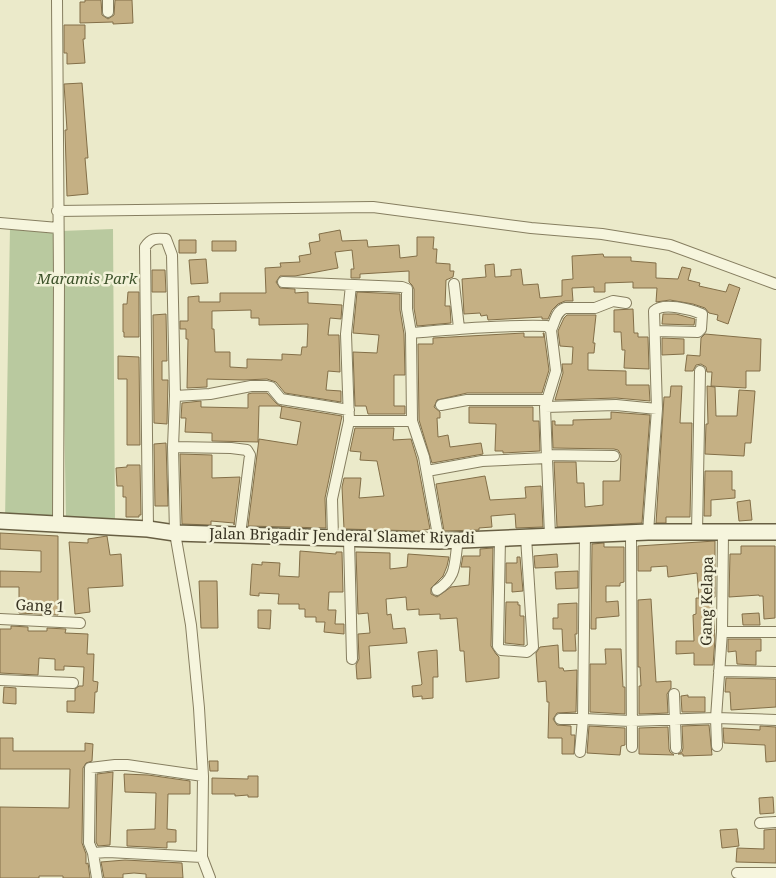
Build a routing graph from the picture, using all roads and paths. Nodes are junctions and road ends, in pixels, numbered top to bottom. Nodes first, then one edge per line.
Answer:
1 (57, 0) edge
2 (108, 0) edge
3 (108, 12) dead end
4 (58, 211) junction
5 (0, 223) edge
6 (58, 227) junction
7 (284, 282) dead end
8 (454, 284) dead end
9 (776, 284) edge
10 (351, 285) junction
11 (626, 303) dead end
12 (459, 328) junction
13 (551, 330) junction
14 (655, 331) junction
15 (411, 333) junction
16 (700, 371) dead end
17 (175, 396) junction
18 (545, 404) junction
19 (441, 405) dead end
20 (657, 409) junction
21 (349, 410) junction
22 (349, 421) junction
23 (412, 421) junction
24 (173, 447) junction
25 (614, 456) dead end
26 (547, 457) junction
27 (427, 471) junction
28 (0, 520) edge
29 (58, 524) junction
30 (148, 529) junction
31 (723, 531) junction
32 (648, 532) junction
33 (697, 532) junction
34 (776, 532) edge
35 (175, 533) junction
36 (631, 533) junction
37 (585, 534) junction
38 (240, 535) junction
39 (550, 536) junction
40 (526, 537) junction
41 (333, 538) junction
42 (500, 538) junction
43 (349, 539) junction
44 (458, 540) junction
45 (439, 541) junction
46 (437, 590) dead end
47 (0, 620) edge
48 (80, 623) dead end
49 (722, 632) junction
50 (776, 632) edge
51 (352, 659) dead end
52 (719, 671) junction
53 (776, 672) edge
54 (0, 680) edge
55 (73, 683) dead end
56 (674, 694) dead end
57 (716, 718) junction
58 (583, 719) junction
59 (560, 720) dead end
60 (676, 720) junction
61 (776, 720) edge
62 (631, 721) junction
63 (717, 746) dead end
64 (632, 747) dead end
65 (676, 748) dead end
66 (580, 752) dead end
67 (203, 776) junction
68 (776, 822) edge
69 (760, 823) dead end
70 (93, 853) junction
71 (202, 857) junction
72 (737, 873) dead end
73 (776, 874) edge
74 (97, 878) edge
75 (210, 878) edge

1 - 4 street
2 - 3 street
4 - 6 street
4 - 9 street
5 - 6 street
6 - 29 street
7 - 10 street
8 - 12 street
10 - 15 street
10 - 21 street
11 - 13 street
12 - 13 street
12 - 15 street
13 - 18 street
14 - 14 street
14 - 20 street
15 - 23 street
16 - 33 street
17 - 21 street
17 - 24 street
17 - 30 street
18 - 19 street
18 - 20 street
18 - 26 street
20 - 32 street
21 - 22 street
22 - 23 street
22 - 41 street
23 - 27 street
24 - 35 street
24 - 38 street
25 - 26 street
26 - 27 street
26 - 39 street
27 - 45 street
28 - 29 main road, Jalan Brigadir Jenderal Slamet Riyadi
29 - 30 main road, Jalan Brigadir Jenderal Slamet Riyadi
30 - 35 main road, Jalan Brigadir Jenderal Slamet Riyadi
31 - 33 main road, Jalan Brigadir Jenderal Slamet Riyadi
31 - 34 main road, Jalan Brigadir Jenderal Slamet Riyadi
31 - 49 street, Gang Kelapa
32 - 33 main road, Jalan Brigadir Jenderal Slamet Riyadi
32 - 36 main road, Jalan Brigadir Jenderal Slamet Riyadi
35 - 38 main road, Jalan Brigadir Jenderal Slamet Riyadi
35 - 67 street
36 - 37 main road, Jalan Brigadir Jenderal Slamet Riyadi
36 - 62 street
37 - 39 main road, Jalan Brigadir Jenderal Slamet Riyadi
37 - 58 street
38 - 41 main road, Jalan Brigadir Jenderal Slamet Riyadi
39 - 40 main road, Jalan Brigadir Jenderal Slamet Riyadi
40 - 42 main road, Jalan Brigadir Jenderal Slamet Riyadi
40 - 42 street
41 - 43 main road, Jalan Brigadir Jenderal Slamet Riyadi
42 - 44 main road, Jalan Brigadir Jenderal Slamet Riyadi
43 - 45 main road, Jalan Brigadir Jenderal Slamet Riyadi
43 - 51 street
44 - 45 main road, Jalan Brigadir Jenderal Slamet Riyadi
44 - 46 street
47 - 48 street, Gang 1
49 - 50 street
49 - 52 street, Gang Kelapa
52 - 53 street
52 - 57 street, Gang Kelapa
54 - 55 street
56 - 60 street
57 - 60 street
57 - 61 street
57 - 63 street, Gang Kelapa
58 - 59 street
58 - 62 street
58 - 66 street
60 - 62 street
60 - 65 street
62 - 64 street
67 - 70 street
67 - 71 street
68 - 69 street
70 - 71 street
70 - 74 street
71 - 75 street
72 - 73 street

